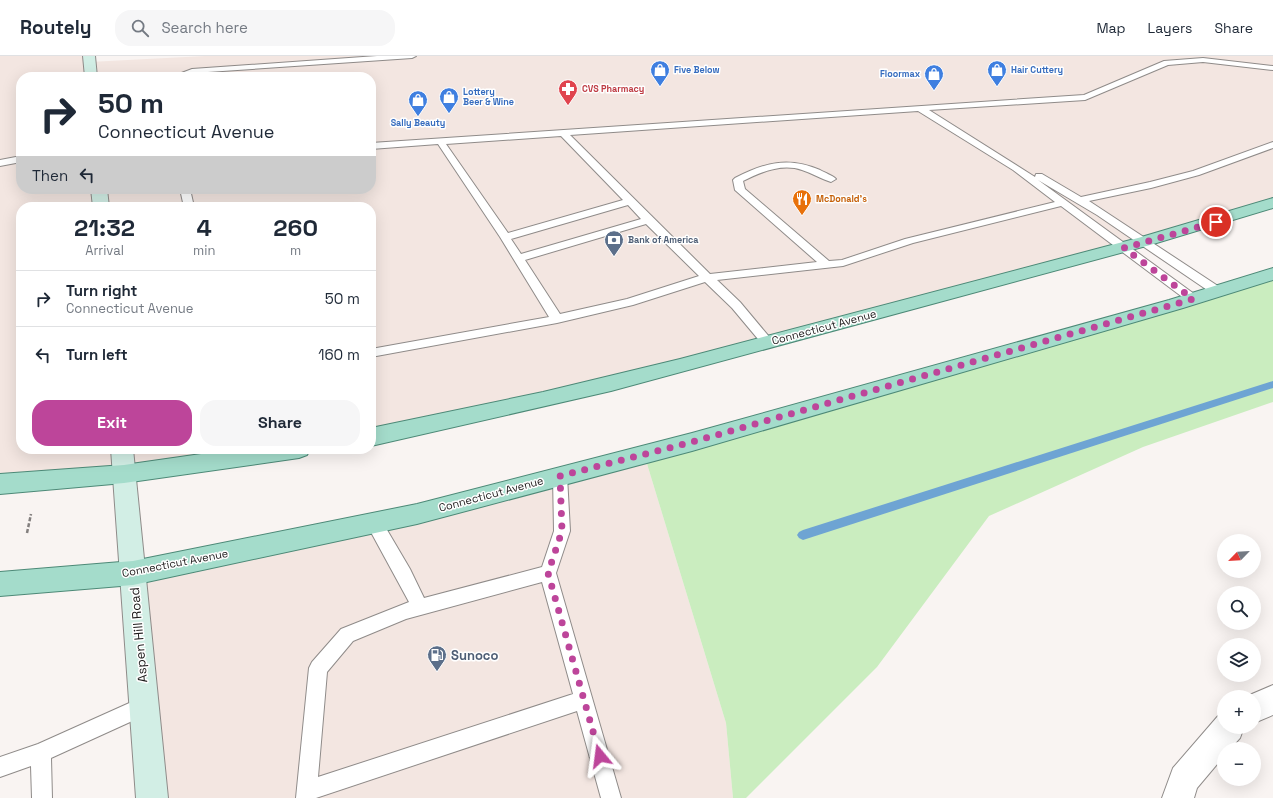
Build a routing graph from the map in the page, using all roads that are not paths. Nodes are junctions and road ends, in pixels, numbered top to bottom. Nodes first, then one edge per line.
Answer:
1 (89, 56) edge
2 (412, 56) edge
3 (1273, 68) edge
4 (91, 72) edge
5 (189, 72) edge
6 (920, 108) junction
7 (563, 133) junction
8 (440, 141) junction
9 (376, 146) edge
10 (1273, 146) edge
11 (16, 160) edge
12 (0, 163) edge
13 (1016, 168) junction
14 (832, 179) dead end
15 (1080, 200) junction
16 (630, 201) junction
17 (1063, 203) junction
18 (1273, 203) edge
19 (648, 220) junction
20 (505, 237) junction
21 (1144, 242) junction
22 (1124, 248) junction
23 (519, 258) junction
24 (827, 265) junction
25 (1273, 274) edge
26 (706, 278) junction
27 (1217, 291) junction
28 (1193, 299) junction
29 (557, 318) junction
30 (767, 342) junction
31 (376, 352) edge
32 (376, 436) edge
33 (122, 454) edge
34 (264, 454) edge
35 (124, 474) junction
36 (560, 476) junction
37 (0, 484) edge
38 (374, 523) junction
39 (133, 573) junction
40 (548, 573) junction
41 (0, 584) edge
42 (420, 607) junction
43 (584, 700) junction
44 (1273, 700) edge
45 (144, 705) junction
46 (1261, 705) edge
47 (1223, 734) edge
48 (41, 753) junction
49 (0, 767) edge
50 (307, 794) edge
51 (42, 798) edge
52 (152, 798) edge
53 (611, 798) edge
54 (1178, 798) edge

1 - 4 street
2 - 5 lane
3 - 6 lane
6 - 7 lane
6 - 13 lane
7 - 8 lane
7 - 16 lane
8 - 9 lane
8 - 20 lane
10 - 15 lane
11 - 12 lane
13 - 15 lane
13 - 17 lane
14 - 24 lane
15 - 21 lane
16 - 19 lane
16 - 20 lane
17 - 22 lane
17 - 24 lane
18 - 21 main road, Connecticut Avenue
19 - 23 lane
19 - 26 lane
20 - 23 lane
21 - 22 main road, Connecticut Avenue
21 - 27 lane
22 - 28 lane
22 - 30 main road, Connecticut Avenue
23 - 29 lane
24 - 26 lane
25 - 27 main road, Connecticut Avenue
26 - 29 lane
26 - 30 lane
27 - 28 main road, Connecticut Avenue
28 - 36 main road, Connecticut Avenue
29 - 31 lane
30 - 32 main road, Connecticut Avenue
33 - 35 street, Aspen Hill Road
34 - 35 main road
35 - 37 main road
35 - 39 street, Aspen Hill Road
36 - 38 main road, Connecticut Avenue
36 - 40 lane
38 - 39 main road, Connecticut Avenue
38 - 42 lane
39 - 41 main road, Connecticut Avenue
39 - 45 street, Aspen Hill Road
40 - 42 lane
40 - 43 lane
42 - 50 lane
43 - 50 lane
43 - 53 lane
44 - 46 street
45 - 48 lane
45 - 52 street, Aspen Hill Road
47 - 54 street
48 - 49 lane
48 - 51 lane

